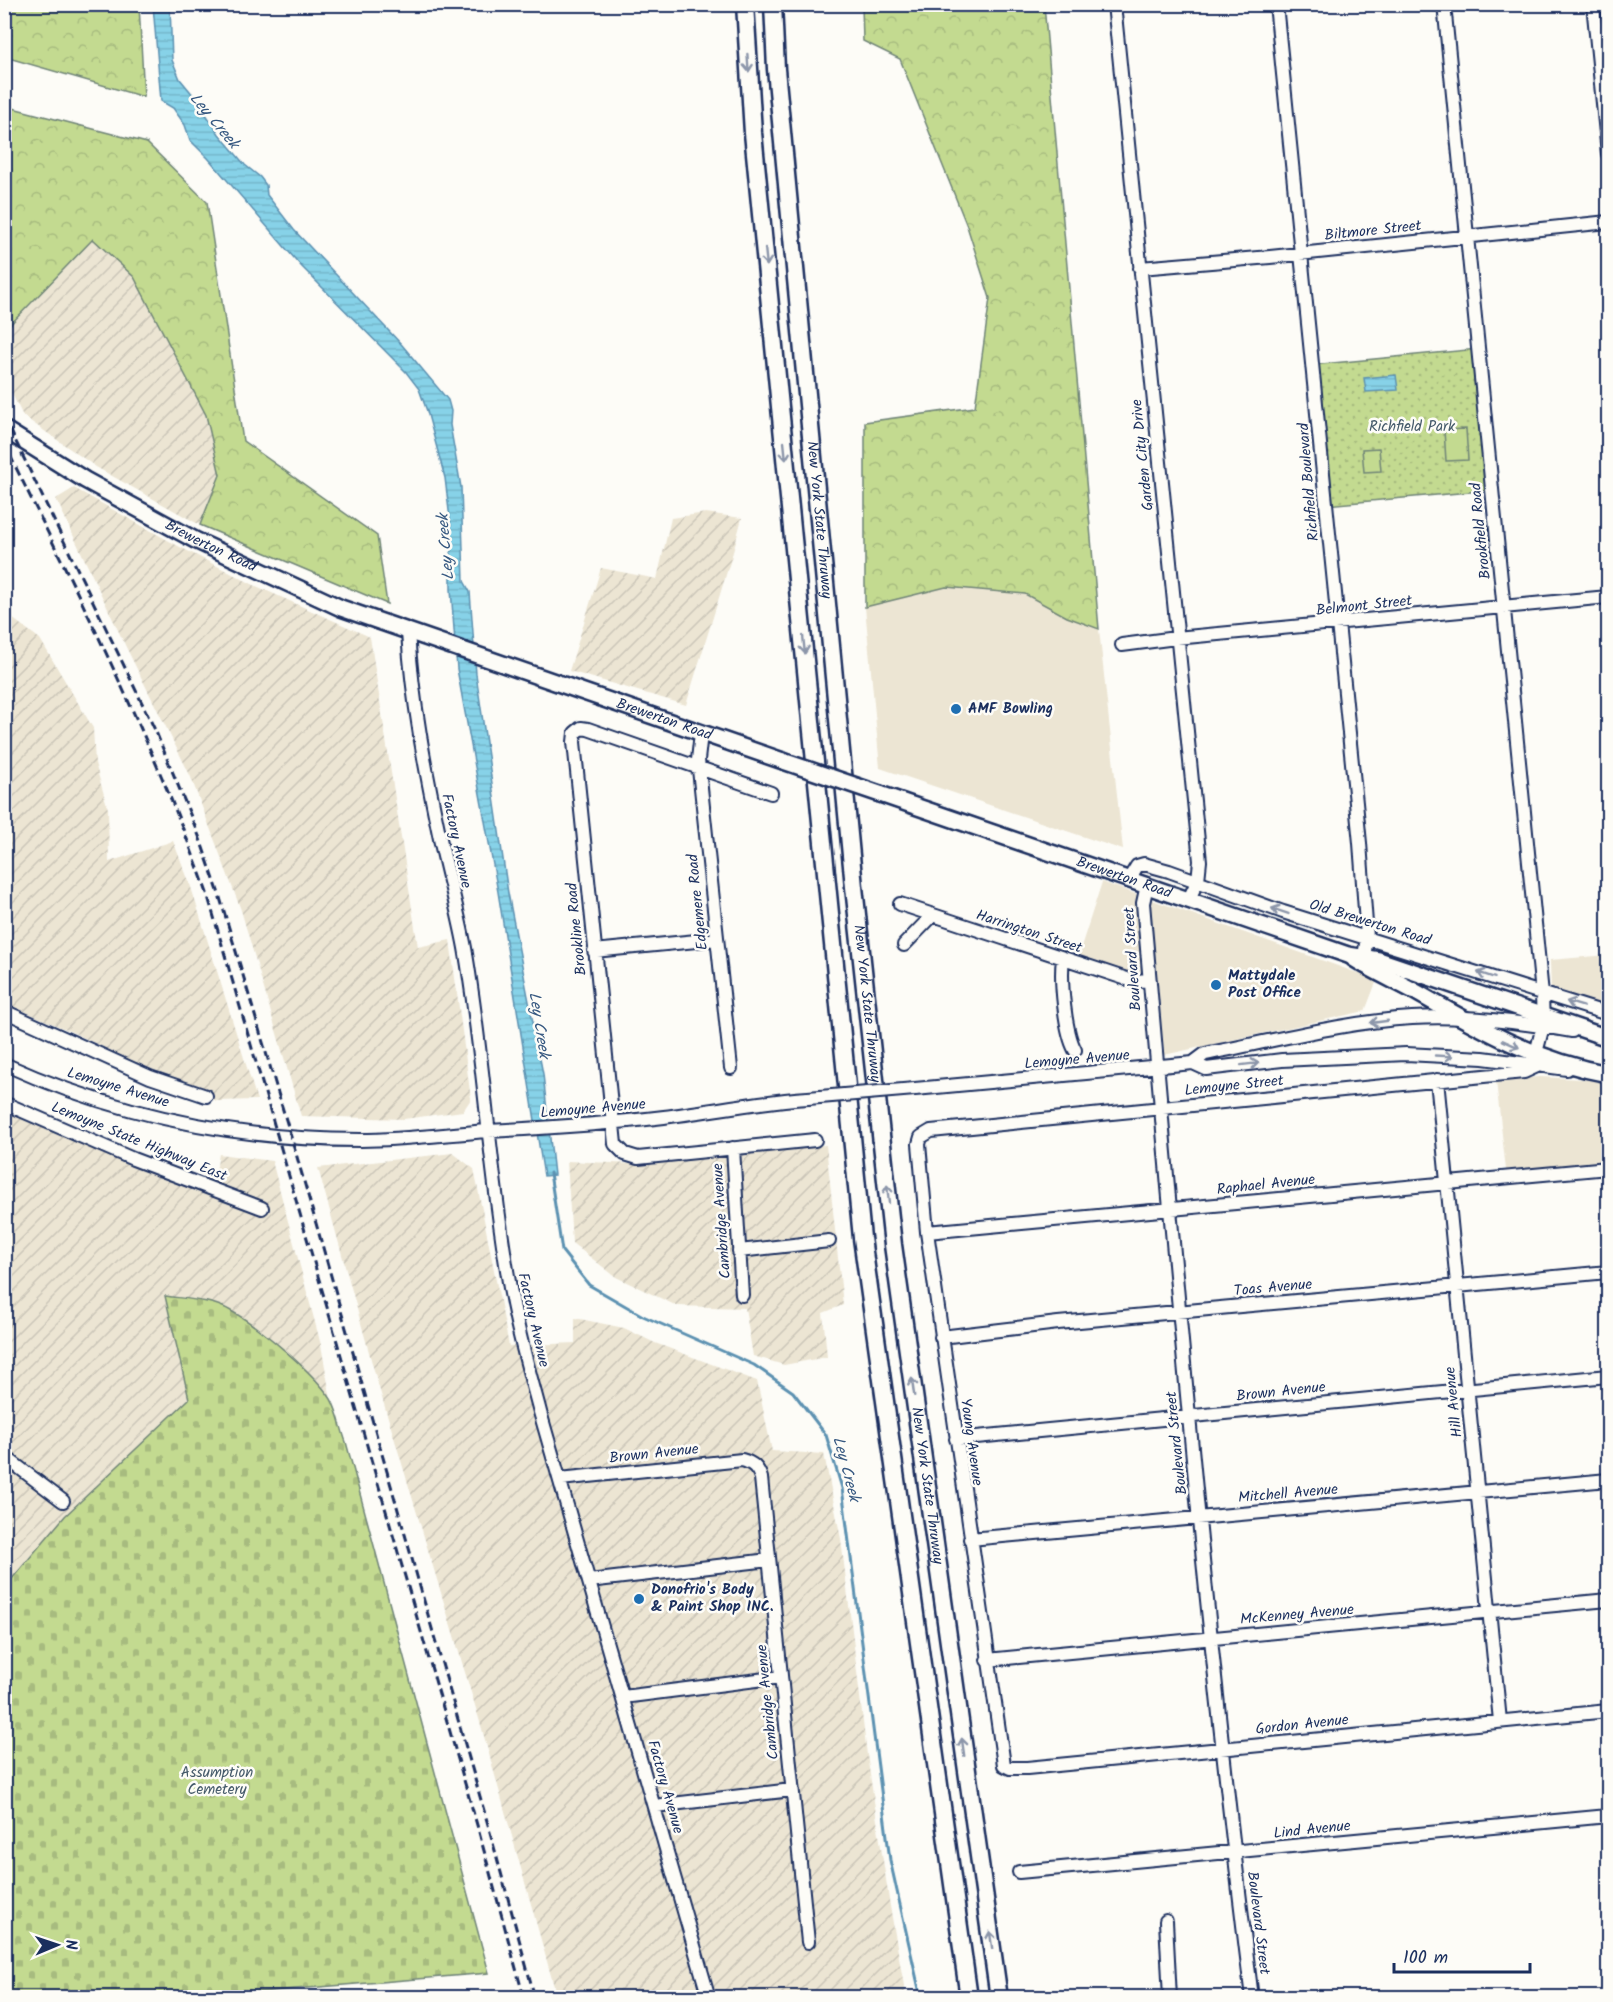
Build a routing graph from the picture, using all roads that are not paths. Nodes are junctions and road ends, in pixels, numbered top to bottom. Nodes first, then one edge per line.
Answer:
1 (745, 4) edge
2 (773, 4) edge
3 (1114, 4) edge
4 (1276, 4) edge
5 (1444, 4) edge
6 (1593, 4) edge
7 (1608, 154) edge
8 (1608, 222) edge
9 (1466, 236) junction
10 (1301, 254) junction
11 (1140, 268) junction
12 (4, 429) edge
13 (1608, 597) edge
14 (1504, 607) junction
15 (1338, 624) junction
16 (408, 632) junction
17 (1176, 638) junction
18 (1122, 645) dead end
19 (701, 733) junction
20 (699, 767) junction
21 (771, 793) dead end
22 (1129, 879) junction
23 (1198, 880) junction
24 (1147, 885) junction
25 (1189, 899) junction
26 (900, 904) dead end
27 (933, 915) junction
28 (1367, 937) junction
29 (717, 939) junction
30 (904, 945) dead end
31 (594, 951) junction
32 (1356, 956) junction
33 (1063, 959) junction
34 (1150, 980) junction
35 (1542, 994) junction
36 (4, 1011) edge
37 (1608, 1014) edge
38 (1458, 1018) junction
39 (1543, 1021) junction
40 (1604, 1036) edge
41 (1075, 1050) dead end
42 (1537, 1060) junction
43 (1193, 1063) junction
44 (4, 1064) edge
45 (731, 1068) dead end
46 (1157, 1068) junction
47 (1604, 1073) edge
48 (1437, 1080) junction
49 (206, 1096) dead end
50 (4, 1103) edge
51 (1160, 1108) junction
52 (611, 1122) junction
53 (487, 1131) junction
54 (931, 1131) joint
55 (815, 1140) dead end
56 (733, 1148) junction
57 (1608, 1168) edge
58 (1448, 1183) junction
59 (262, 1208) dead end
60 (1169, 1210) junction
61 (927, 1232) junction
62 (829, 1241) dead end
63 (739, 1251) junction
64 (1608, 1272) edge
65 (1458, 1286) junction
66 (742, 1295) dead end
67 (1179, 1312) junction
68 (941, 1337) junction
69 (1608, 1376) edge
70 (1468, 1389) junction
71 (1189, 1416) junction
72 (956, 1438) junction
73 (4, 1456) edge
74 (751, 1462) joint
75 (560, 1479) junction
76 (1608, 1480) edge
77 (1478, 1491) junction
78 (63, 1501) dead end
79 (1199, 1517) junction
80 (970, 1539) junction
81 (769, 1560) junction
82 (590, 1581) junction
83 (1608, 1600) edge
84 (1489, 1611) junction
85 (1212, 1638) junction
86 (987, 1660) junction
87 (781, 1677) junction
88 (623, 1697) junction
89 (1608, 1711) edge
90 (1500, 1721) junction
91 (1223, 1749) junction
92 (1002, 1761) joint
93 (792, 1790) junction
94 (656, 1806) junction
95 (1608, 1816) edge
96 (1234, 1852) junction
97 (1019, 1872) dead end
98 (1166, 1921) dead end
99 (808, 1942) dead end
100 (710, 1998) edge
101 (969, 1998) edge
102 (999, 1998) edge
103 (1170, 1998) edge
104 (1252, 1998) edge

1 -> 101 highway, New York State Thruway
102 -> 2 highway, New York State Thruway
3 - 11 street, Garden City Drive
4 - 10 street, Richfield Boulevard
5 - 9 street, Brookfield Road
6 - 7 street
8 - 9 street, Biltmore Street
9 - 10 street, Biltmore Street
9 - 14 street, Brookfield Road
10 - 11 street, Biltmore Street
10 - 15 street, Richfield Boulevard
11 - 17 street, Garden City Drive
12 - 16 main road, Brewerton Road
13 - 14 street, Belmont Street
14 - 15 street, Belmont Street
14 - 35 street, Brookfield Road
15 - 17 street, Belmont Street
15 - 28 street, Richfield Boulevard
16 - 19 main road, Brewerton Road
16 - 53 street, Factory Avenue
17 - 18 street, Belmont Street
17 - 23 street, Garden City Drive
19 - 20 street, Edgemere Road
19 - 22 main road, Brewerton Road, bridge
20 - 21 street
20 - 29 street, Edgemere Road
20 - 31 street, Brookline Road
22 - 23 street, Old Brewerton Road
22 - 24 main road, Brewerton Road
23 - 25 street, Garden City Drive
28 -> 23 street, Old Brewerton Road
24 - 25 main road, Brewerton Road
24 - 34 street, Boulevard Street
25 - 32 main road, Brewerton Road
26 - 27 street, Harrington Street
27 - 30 street
27 - 33 street, Harrington Street
28 - 32 street, Richfield Boulevard
35 -> 28 street, Old Brewerton Road
29 - 31 street
29 - 45 street, Edgemere Road
31 - 52 street, Brookline Road
32 - 38 main road, Brewerton Road
32 - 39 main road, Brewerton Road
33 - 34 street, Harrington Street
33 - 41 street
34 - 46 street, Boulevard Street
37 -> 35 street, Old Brewerton Road
35 - 39 street, Brookfield Road
36 - 49 street
38 - 39 street, Lemoyne Avenue
38 -> 42 main road, Brewerton Road
38 -> 43 street, Lemoyne Avenue
39 - 40 main road, Brewerton Road
39 - 42 street, Brookfield Road
43 -> 42 street, Lemoyne Avenue
42 - 47 main road, Brewerton Road
42 - 48 street, Lemoyne Street
43 - 46 street, Lemoyne Avenue
44 - 53 street, Lemoyne Avenue
46 - 51 street, Boulevard Street
46 - 52 street, Lemoyne Avenue, bridge
48 - 51 street, Lemoyne Street
48 - 58 street, Hill Avenue
50 - 59 street, Lemoyne State Highway East
51 - 54 street, Lemoyne Street
51 - 60 street, Boulevard Street
52 - 53 street, Lemoyne Avenue
52 - 56 street, Cambridge Avenue
53 - 75 street, Factory Avenue
54 - 61 street, Young Avenue
55 - 56 street
56 - 63 street, Cambridge Avenue
57 - 58 street, Raphael Avenue
58 - 60 street, Raphael Avenue
58 - 65 street, Hill Avenue
60 - 61 street, Raphael Avenue
60 - 67 street, Boulevard Street
61 - 68 street, Young Avenue
62 - 63 street
63 - 66 street, Cambridge Avenue
64 - 65 street, Toas Avenue
65 - 67 street, Toas Avenue
65 - 70 street, Hill Avenue
67 - 68 street, Toas Avenue
67 - 71 street, Boulevard Street
68 - 72 street, Young Avenue
69 - 70 street, Brown Avenue
70 - 71 street, Brown Avenue
70 - 77 street, Hill Avenue
71 - 72 street, Brown Avenue
71 - 79 street, Boulevard Street
72 - 80 street, Young Avenue
73 - 78 street
74 - 75 street, Brown Avenue
74 - 81 street, Cambridge Avenue
75 - 82 street, Factory Avenue
76 - 77 street, Mitchell Avenue
77 - 79 street, Mitchell Avenue
77 - 84 street, Hill Avenue
79 - 80 street, Mitchell Avenue
79 - 85 street, Boulevard Street
80 - 86 street, Young Avenue
81 - 82 street
81 - 87 street, Cambridge Avenue
82 - 88 street, Factory Avenue
83 - 84 street, McKenney Avenue
84 - 85 street, McKenney Avenue
84 - 90 street, Hill Avenue
85 - 86 street, McKenney Avenue
85 - 91 street, Boulevard Street
86 - 92 street, Young Avenue
87 - 88 street
87 - 93 street, Cambridge Avenue
88 - 94 street, Factory Avenue
89 - 90 street, Gordon Avenue
90 - 91 street, Gordon Avenue
91 - 92 street, Gordon Avenue
91 - 96 street, Boulevard Street
93 - 94 street
93 - 99 street, Cambridge Avenue
94 - 100 street, Factory Avenue
95 - 96 street, Lind Avenue
96 - 97 street, Lind Avenue
96 - 104 street, Boulevard Street
98 - 103 street

